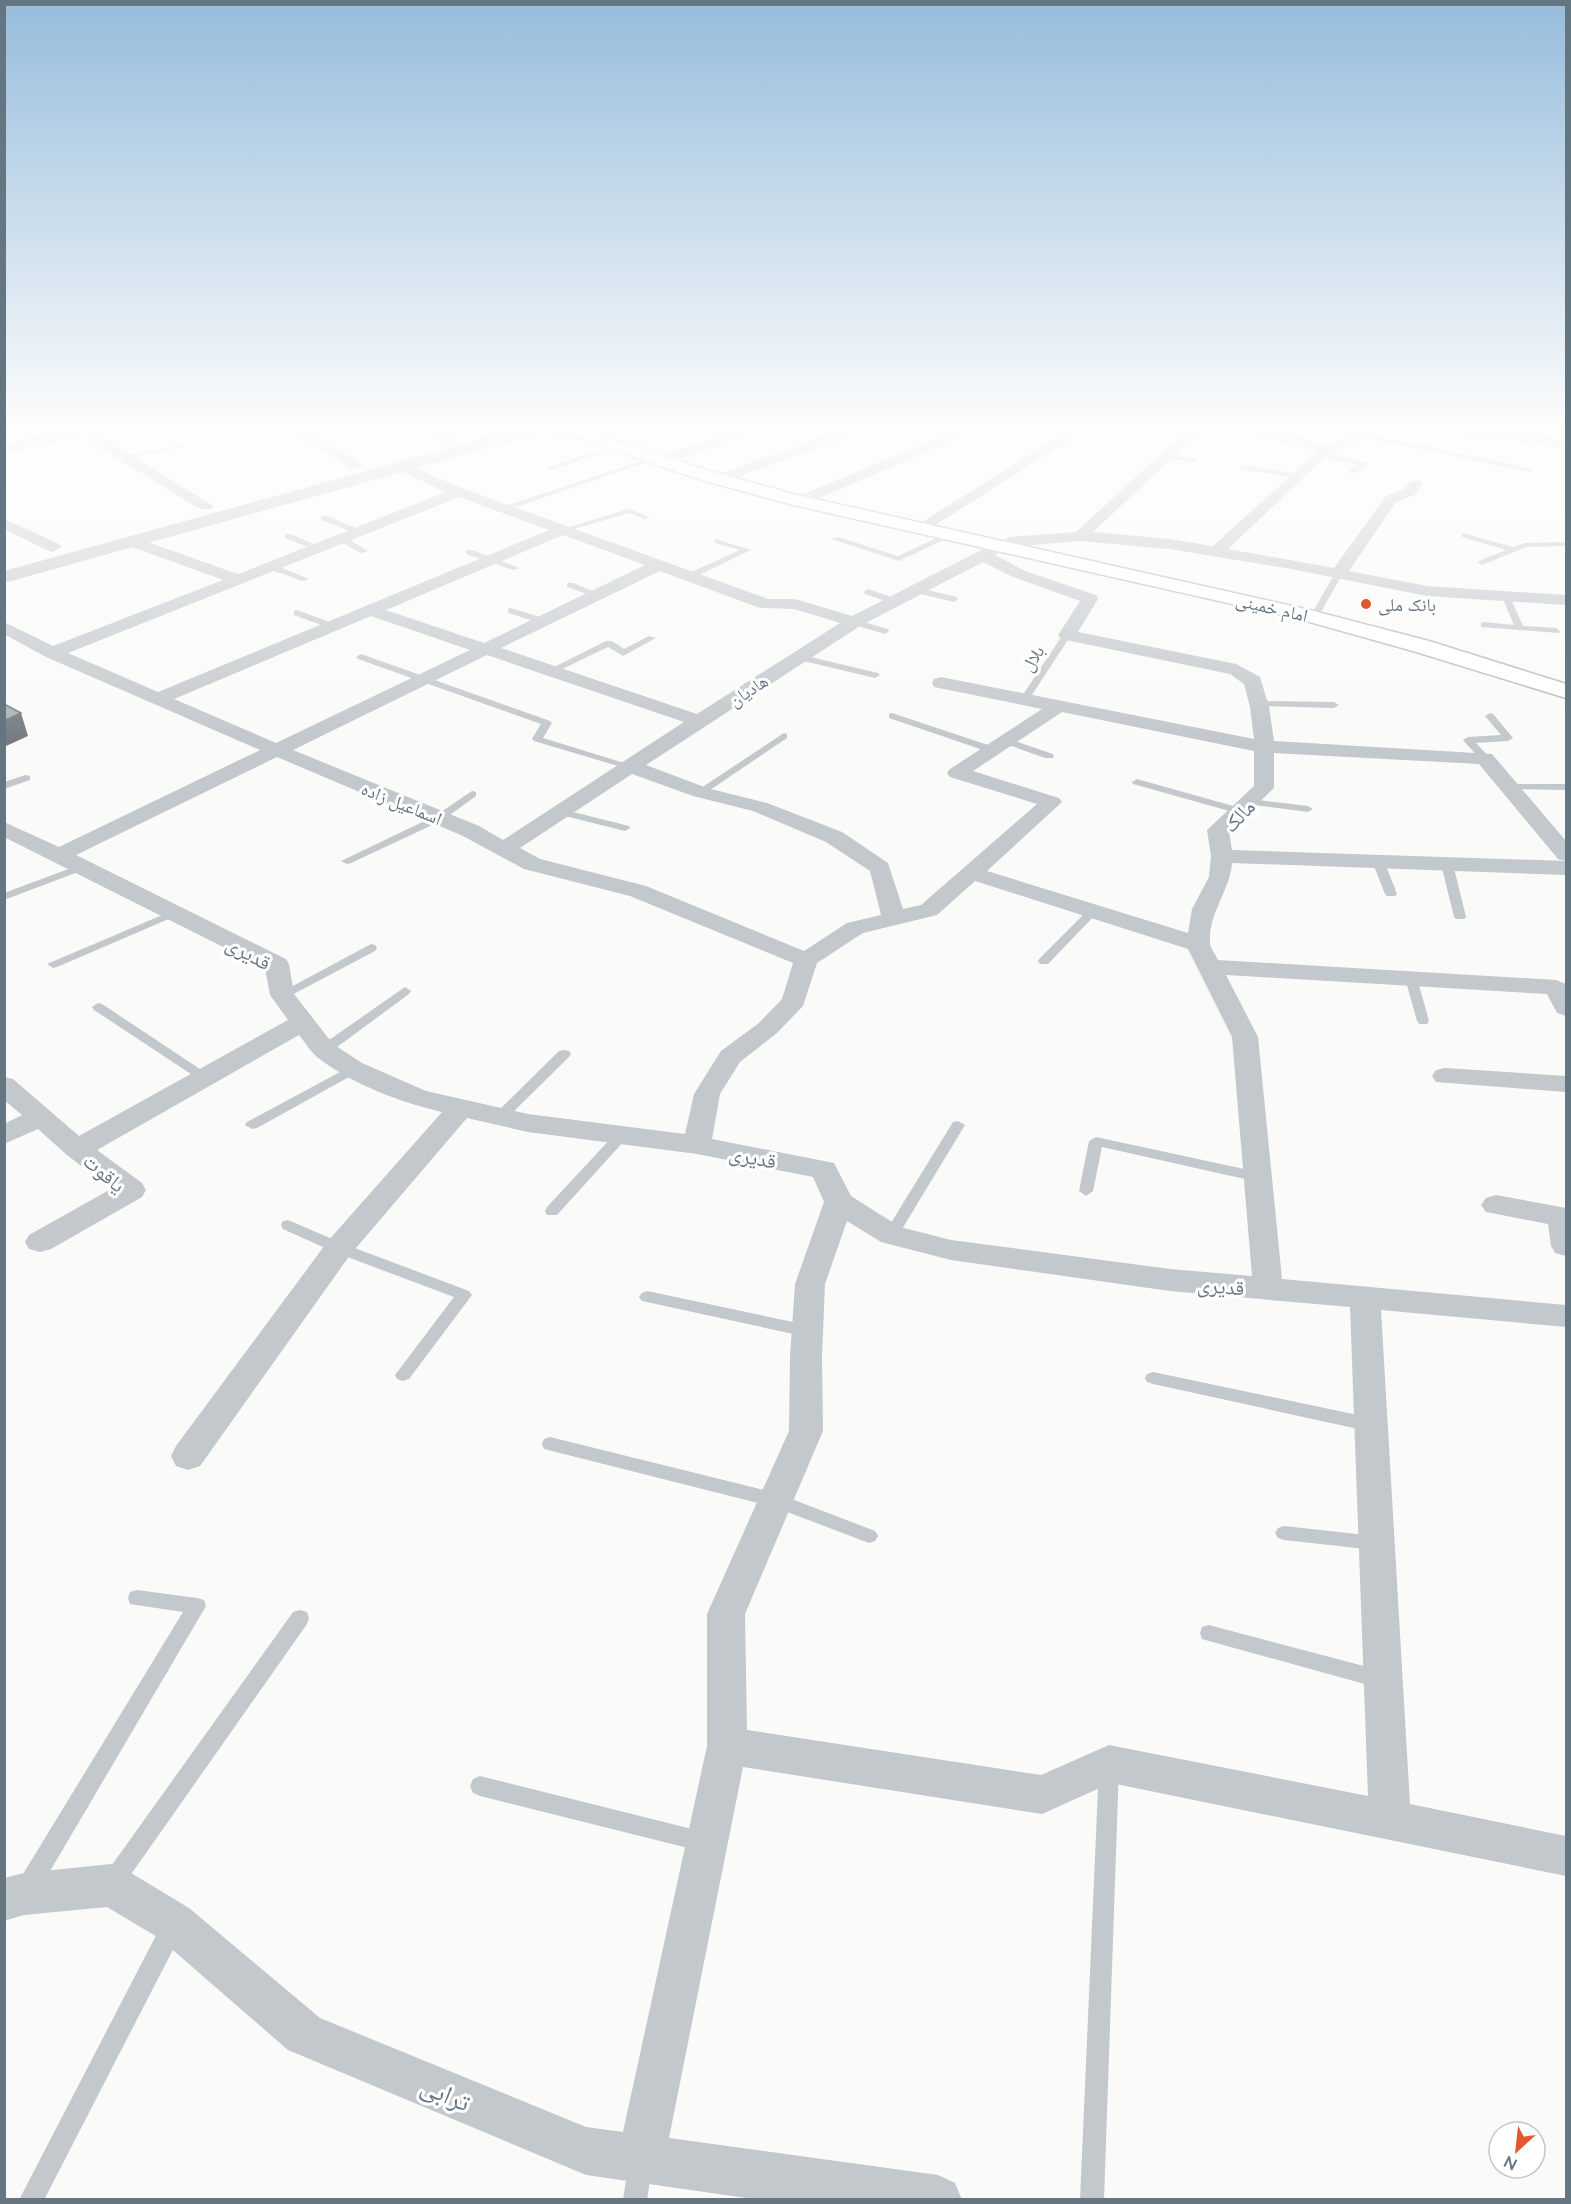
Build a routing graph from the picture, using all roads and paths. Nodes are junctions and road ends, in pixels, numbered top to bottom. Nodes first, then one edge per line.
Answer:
1 (24, 533) edge
2 (105, 533) edge
3 (165, 533) edge
4 (359, 533) edge
5 (556, 533) edge
6 (571, 533) edge
7 (940, 533) edge
8 (951, 533) edge
9 (1083, 533) edge
10 (1237, 533) edge
11 (1367, 533) edge
12 (950, 535) junction
13 (1465, 535) dead end
14 (288, 536) dead end
15 (1080, 536) junction
16 (342, 539) junction
17 (835, 539) dead end
18 (718, 541) dead end
19 (133, 542) junction
20 (1566, 544) edge
21 (53, 547) junction
22 (318, 548) junction
23 (997, 548) junction
24 (1513, 550) junction
25 (364, 551) dead end
26 (1217, 551) junction
27 (469, 552) dead end
28 (4, 561) edge
29 (489, 561) junction
30 (1482, 563) dead end
31 (659, 565) junction
32 (272, 567) junction
33 (516, 568) dead end
34 (1339, 573) junction
35 (690, 576) junction
36 (4, 577) edge
37 (305, 579) dead end
38 (240, 580) junction
39 (570, 585) dead end
40 (915, 590) junction
41 (868, 592) dead end
42 (598, 595) junction
43 (1506, 597) junction
44 (954, 599) dead end
45 (1566, 600) edge
46 (894, 601) junction
47 (370, 610) junction
48 (1318, 610) junction
49 (511, 612) dead end
50 (297, 613) dead end
51 (543, 621) junction
52 (854, 622) junction
53 (1484, 625) dead end
54 (332, 626) junction
55 (4, 627) edge
56 (1520, 628) junction
57 (885, 631) dead end
58 (1556, 631) dead end
59 (1067, 635) junction
60 (652, 638) dead end
61 (485, 649) junction
62 (52, 653) junction
63 (361, 657) dead end
64 (798, 657) junction
65 (551, 671) junction
66 (875, 675) dead end
67 (422, 680) junction
68 (1566, 681) edge
69 (941, 683) dead end
70 (1566, 691) edge
71 (157, 699) junction
72 (1025, 699) junction
73 (1261, 704) junction
74 (1060, 705) junction
75 (1334, 705) dead end
76 (892, 716) dead end
77 (1490, 716) dead end
78 (700, 721) junction
79 (784, 736) dead end
80 (999, 746) junction
81 (1266, 747) junction
82 (276, 750) junction
83 (1049, 756) dead end
84 (1485, 758) junction
85 (632, 767) junction
86 (26, 778) dead end
87 (1137, 782) dead end
88 (4, 786) edge
89 (1510, 787) junction
90 (1566, 787) edge
91 (700, 792) junction
92 (472, 794) dead end
93 (1245, 806) junction
94 (1308, 809) dead end
95 (561, 812) junction
96 (438, 818) junction
97 (4, 828) edge
98 (625, 828) dead end
99 (504, 849) junction
100 (1564, 849) edge
101 (1222, 856) junction
102 (70, 861) junction
103 (346, 861) dead end
104 (1378, 861) junction
105 (1447, 864) junction
106 (1566, 868) edge
107 (972, 873) junction
108 (1391, 894) dead end
109 (4, 897) edge
110 (1093, 911) junction
111 (174, 913) junction
112 (1461, 918) dead end
113 (894, 919) junction
114 (1198, 944) junction
115 (371, 948) dead end
116 (806, 960) junction
117 (1044, 961) dead end
118 (53, 964) dead end
119 (1209, 967) junction
120 (1411, 978) junction
121 (405, 991) dead end
122 (282, 995) junction
123 (98, 1007) dead end
124 (1566, 1008) edge
125 (1424, 1021) dead end
126 (303, 1022) junction
127 (324, 1050) junction
128 (564, 1054) dead end
129 (353, 1069) junction
130 (1445, 1076) dead end
131 (205, 1077) junction
132 (1566, 1084) edge
133 (4, 1085) edge
134 (460, 1108) junction
135 (41, 1117) junction
136 (500, 1117) junction
137 (252, 1125) dead end
138 (958, 1125) dead end
139 (4, 1135) edge
140 (620, 1137) junction
141 (697, 1145) junction
142 (77, 1149) junction
143 (1258, 1177) junction
144 (1086, 1191) dead end
145 (839, 1202) junction
146 (1496, 1205) dead end
147 (552, 1211) dead end
148 (1564, 1216) edge
149 (288, 1225) dead end
150 (891, 1235) junction
151 (40, 1242) dead end
152 (1566, 1246) edge
153 (339, 1248) junction
154 (1268, 1288) junction
155 (647, 1297) dead end
156 (1365, 1299) junction
157 (1566, 1316) edge
158 (807, 1331) junction
159 (403, 1375) dead end
160 (1153, 1378) dead end
161 (1372, 1425) junction
162 (550, 1444) dead end
163 (188, 1456) dead end
164 (776, 1500) junction
165 (1284, 1533) dead end
166 (869, 1536) dead end
167 (1377, 1544) junction
168 (137, 1598) dead end
169 (300, 1618) dead end
170 (1209, 1633) dead end
171 (1384, 1680) junction
172 (727, 1746) junction
173 (1109, 1764) junction
174 (480, 1786) dead end
175 (1390, 1820) junction
176 (706, 1843) junction
177 (1566, 1856) edge
178 (111, 1885) junction
179 (14, 1897) edge
180 (174, 1923) junction
181 (638, 2179) edge
182 (809, 2191) edge
183 (31, 2199) edge
184 (938, 2199) edge
185 (1092, 2199) edge

1 - 21 street
2 - 21 street
3 - 19 street
4 - 16 street
5 - 29 street
6 - 31 street
7 - 12 main road, امام خمینی
8 - 23 main road, امام خمینی
9 - 15 street
10 - 26 street
11 - 34 street
12 - 17 lane
12 - 23 main road, امام خمینی
13 - 24 lane
14 - 22 lane
15 - 23 street
15 - 26 street
16 - 22 street
16 - 25 lane
18 - 35 lane
19 - 36 street
19 - 38 street
20 - 24 lane
21 - 28 street
22 - 32 street
23 - 40 street, هادیان
23 - 48 main road, امام خمینی
23 - 59 street
23 - 70 main road, امام خمینی
24 - 30 lane
26 - 34 street
27 - 29 lane
29 - 33 lane
29 - 47 street
31 - 35 street
31 - 42 street
32 - 37 lane
32 - 38 street
34 - 43 street
34 - 48 lane
35 - 52 street
38 - 62 street
39 - 42 lane
40 - 44 lane
40 - 46 street, هادیان
41 - 46 lane
42 - 51 street
43 - 45 street
43 - 56 lane
46 - 52 street, هادیان
47 - 54 street
47 - 61 street
48 - 68 main road, امام خمینی
49 - 51 lane
50 - 54 lane
51 - 61 street
52 - 57 lane
52 - 64 street, هادیان
53 - 56 lane
54 - 71 street
55 - 62 street, اسماعیل زاده
56 - 58 lane
59 - 72 lane, بلال
59 - 73 street, مالک
60 - 65 lane
61 - 65 street
61 - 67 street
62 - 71 street, اسماعیل زاده
63 - 67 lane
64 - 66 lane
64 - 78 street, هادیان
65 - 78 street
67 - 82 street
67 - 85 lane
69 - 72 street
71 - 82 street, اسماعیل زاده
72 - 74 street
73 - 75 lane
73 - 81 street, مالک
74 - 80 street
74 - 81 street
76 - 80 lane
77 - 84 lane
78 - 85 street, هادیان
79 - 91 lane
80 - 83 lane
80 - 107 street
81 - 84 street
81 - 93 street, مالک
82 - 96 street, اسماعیل زاده
82 - 102 street
84 - 89 street
85 - 91 street
85 - 95 street, هادیان
86 - 88 lane
87 - 93 lane
89 - 90 lane
89 - 100 street
91 - 113 street
92 - 96 lane
93 - 94 lane
93 - 101 street, مالک
95 - 98 lane
95 - 99 street, هادیان
96 - 99 street, اسماعیل زاده
96 - 103 lane
97 - 102 street, قدیری
99 - 116 street, اسماعیل زاده
101 - 104 street
101 - 114 street, مالک
102 - 109 lane
102 - 111 street, قدیری
104 - 105 street
104 - 108 lane
105 - 106 street
105 - 112 lane
107 - 110 street
107 - 113 street
110 - 114 street
110 - 117 lane
111 - 118 lane
111 - 122 street, قدیری
113 - 116 street
114 - 119 street
115 - 122 lane
116 - 141 street
119 - 120 street
119 - 143 street
120 - 124 street
120 - 125 lane
121 - 127 lane
122 - 126 street, قدیری
123 - 131 lane
126 - 127 street, قدیری
126 - 131 street
127 - 129 street, قدیری
128 - 136 lane
129 - 134 street, قدیری
129 - 137 lane
130 - 132 street
131 - 142 street
133 - 135 street, یاقوت
134 - 136 street, قدیری
134 - 153 street
135 - 139 street
135 - 142 street, یاقوت
136 - 140 street, قدیری
138 - 150 lane
140 - 141 street, قدیری
140 - 147 lane
141 - 145 street, قدیری
142 - 151 street, یاقوت
143 - 144 lane
143 - 154 street
145 - 150 street, قدیری
145 - 158 street
146 - 148 street
148 - 152 street
149 - 153 lane
150 - 154 street, قدیری
153 - 159 lane
153 - 163 street
154 - 156 street, قدیری
155 - 158 lane
156 - 157 street, قدیری
156 - 161 street
158 - 164 street
160 - 161 lane
161 - 167 street
162 - 164 lane
164 - 166 lane
164 - 172 street
165 - 167 lane
167 - 171 street
168 - 179 lane
169 - 178 lane
170 - 171 lane
171 - 175 street
172 - 173 street
172 - 176 street
173 - 175 street
173 - 185 lane
174 - 176 lane
175 - 177 street
176 - 181 street
178 - 179 street
178 - 180 street, ترابی
180 - 181 street, ترابی
180 - 183 lane
181 - 182 street, ترابی
182 - 184 street, ترابی

